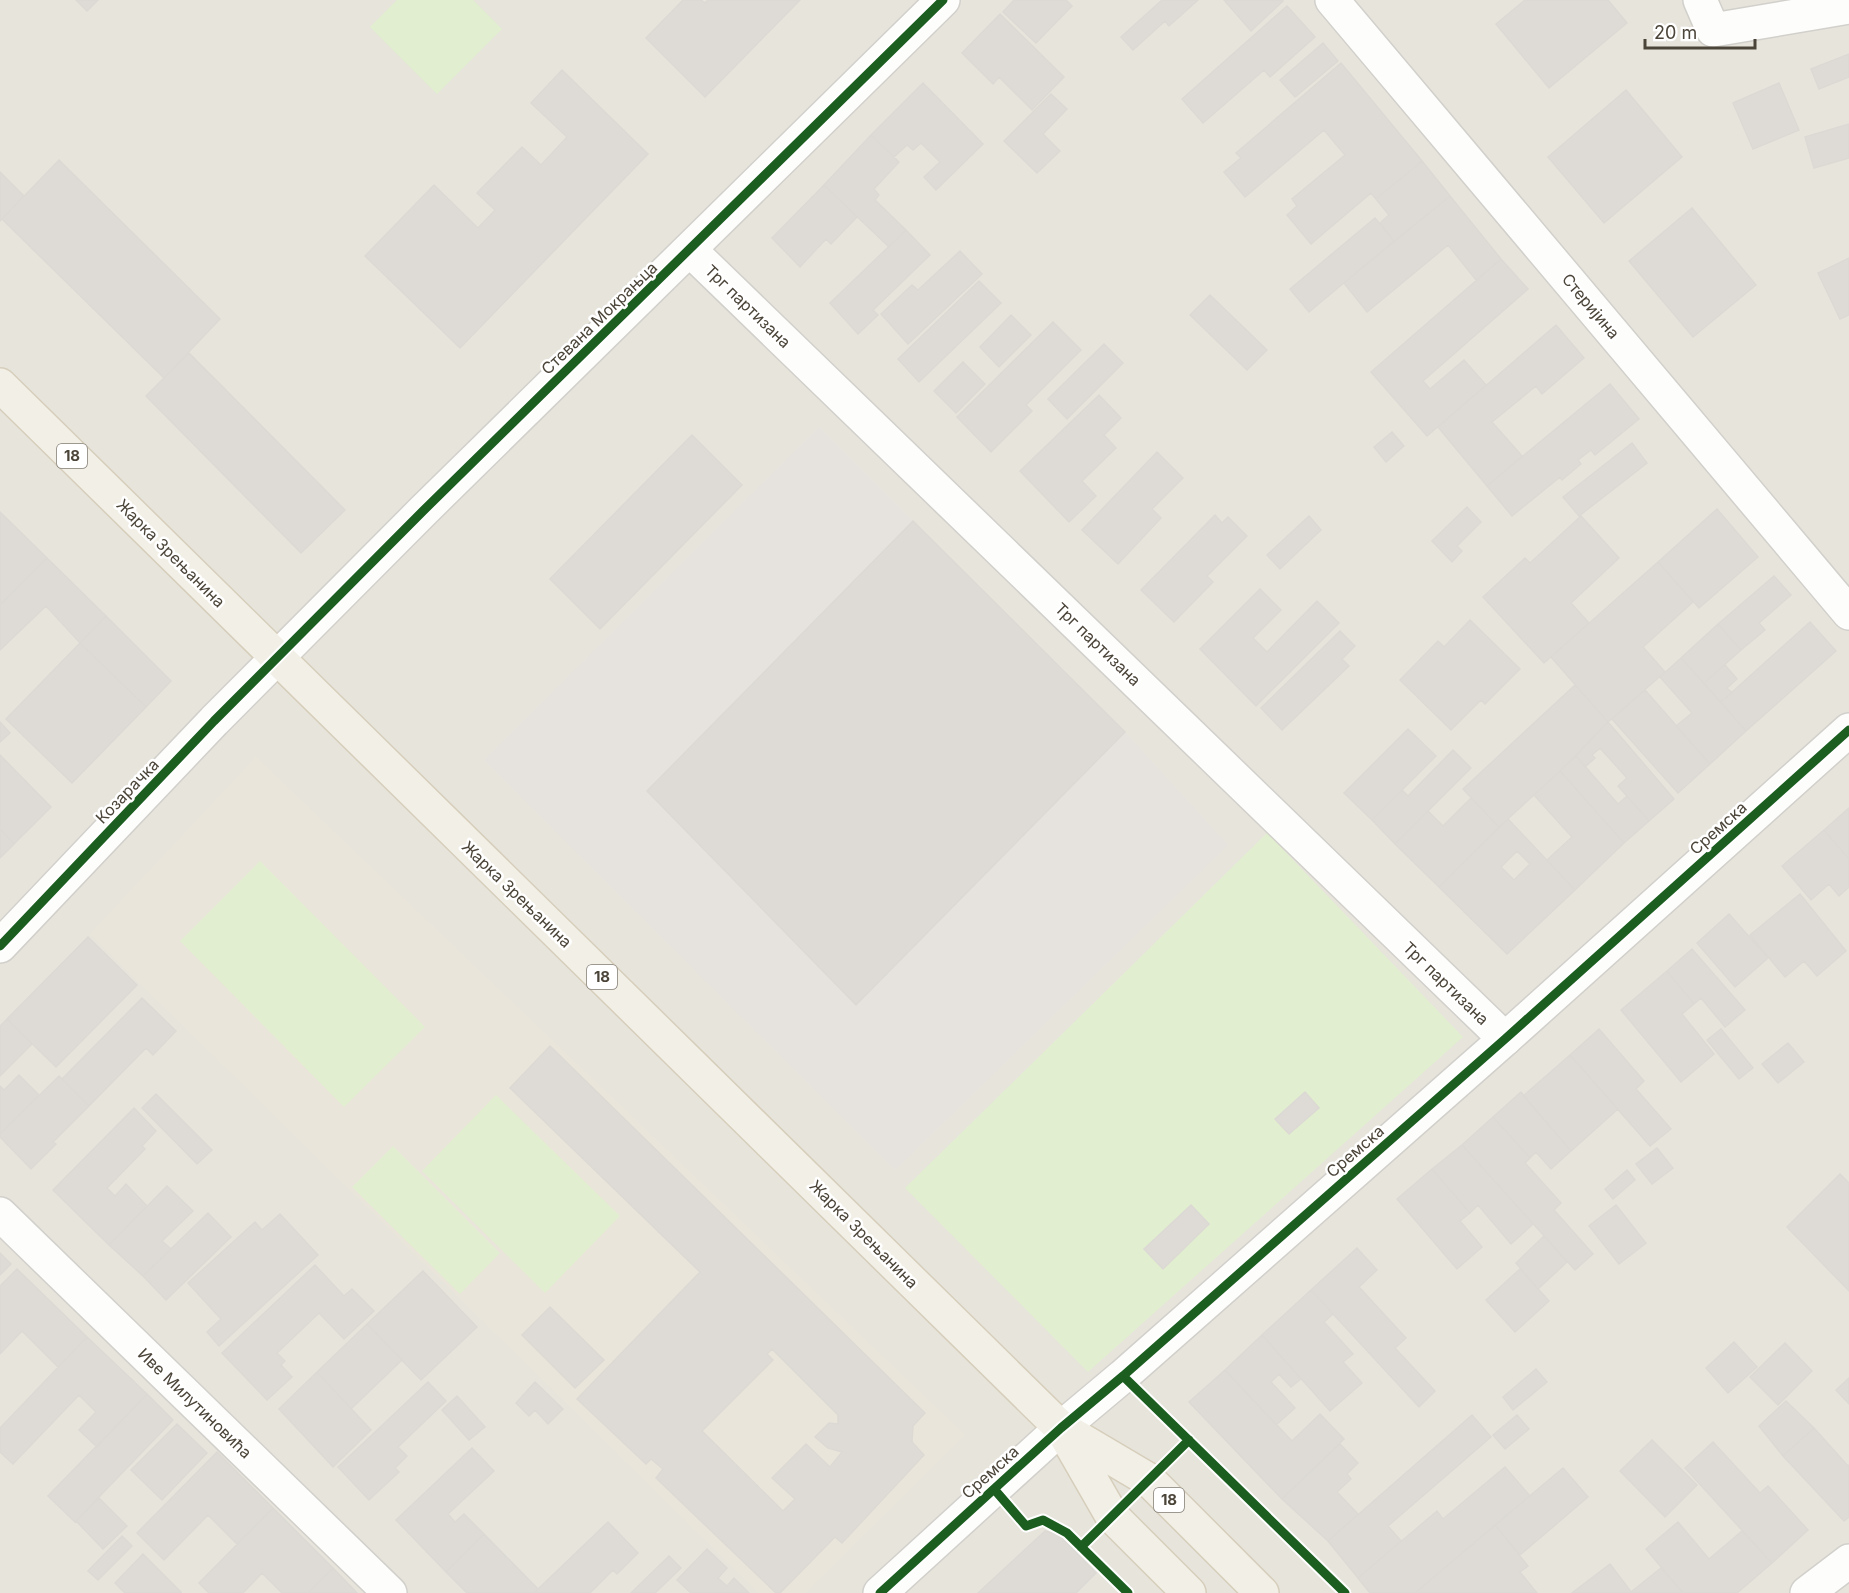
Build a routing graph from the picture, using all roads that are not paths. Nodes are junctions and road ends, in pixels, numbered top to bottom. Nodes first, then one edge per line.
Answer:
1 (943, 0) edge
2 (1332, 0) edge
3 (1700, 0) edge
4 (1849, 7) edge
5 (690, 250) junction
6 (0, 385) edge
7 (1849, 613) edge
8 (277, 658) junction
9 (1849, 730) edge
10 (0, 946) edge
11 (1505, 1039) junction
12 (0, 1214) edge
13 (1061, 1428) junction
14 (1849, 1561) edge
15 (390, 1593) edge
16 (880, 1593) edge
17 (1189, 1593) edge
18 (1262, 1593) edge
19 (1807, 1593) edge

1 - 5 street, Стевана Мокрањца
2 - 7 street, Стеријина
3 - 4 street
5 - 8 street, Стевана Мокрањца
5 - 11 street, Трг партизана
6 - 8 main road, Жарка Зрењанина / 18
8 - 10 street, Козарачка
8 - 13 main road, Жарка Зрењанина / 18
9 - 11 street, Сремска
11 - 13 street, Сремска
12 - 15 street, Иве Милутиновића
13 - 16 street, Сремска
13 - 17 main road, Жарка Зрењанина / 18
13 - 18 main road, Жарка Зрењанина / 18
14 - 19 street

